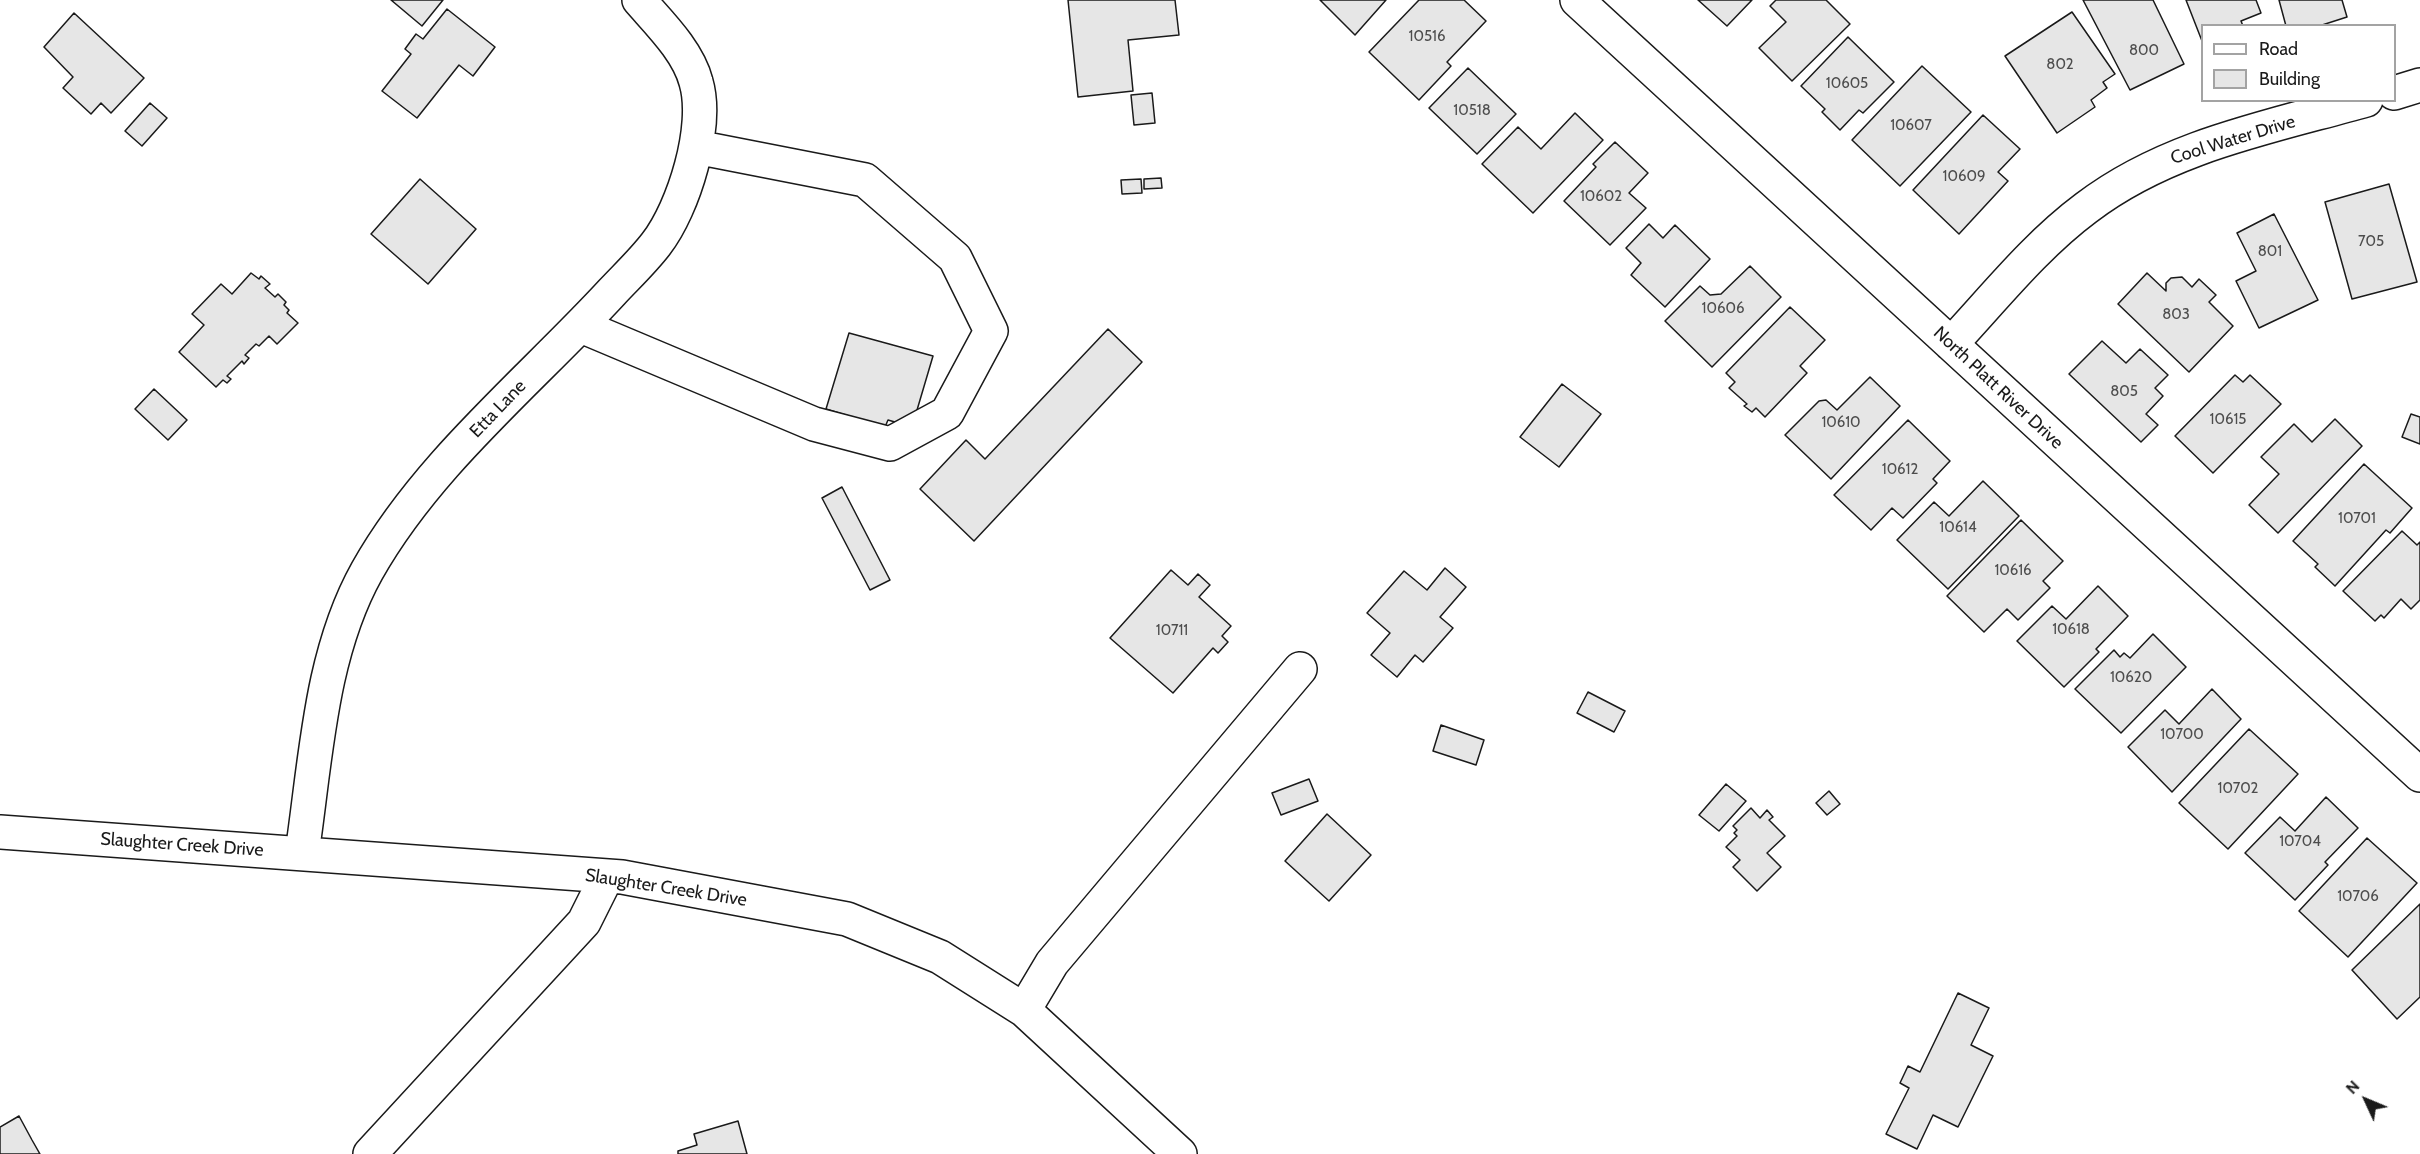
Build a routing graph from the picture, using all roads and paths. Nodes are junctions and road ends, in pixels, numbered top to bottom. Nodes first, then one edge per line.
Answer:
1 (639, 0) edge
2 (1577, 0) edge
3 (2420, 86) edge
4 (2396, 92) edge
5 (2359, 102) edge
6 (696, 147) junction
7 (581, 326) junction
8 (1951, 344) junction
9 (1300, 669) dead end
10 (2420, 775) edge
11 (0, 832) edge
12 (302, 853) junction
13 (607, 876) junction
14 (1024, 1010) junction
15 (370, 1154) edge
16 (1180, 1154) edge

1 - 6 street, Etta Lane
2 - 8 street, North Platt River Drive
3 - 4 street
5 - 8 street, Cool Water Drive
6 - 7 street, Etta Lane
6 - 7 street
7 - 12 street, Etta Lane
8 - 10 street, North Platt River Drive
9 - 14 street
11 - 12 street, Slaughter Creek Drive
12 - 13 street, Slaughter Creek Drive
13 - 14 street, Slaughter Creek Drive
13 - 15 street
14 - 16 street, Slaughter Creek Drive

